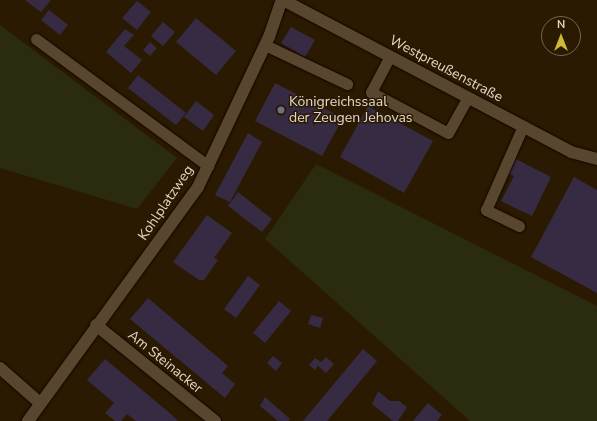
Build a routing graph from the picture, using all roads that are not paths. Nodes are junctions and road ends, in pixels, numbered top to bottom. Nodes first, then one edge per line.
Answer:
1 (283, 0) edge
2 (36, 39) dead end
3 (265, 45) junction
4 (390, 56) junction
5 (347, 84) dead end
6 (468, 97) junction
7 (523, 126) junction
8 (597, 159) edge
9 (208, 166) junction
10 (518, 226) dead end
11 (96, 325) junction
12 (0, 368) edge
13 (40, 403) junction
14 (28, 421) edge
15 (215, 421) edge

1 - 3 street, Kohlplatzweg
1 - 4 street, Westpreußenstraße
2 - 9 lane
3 - 5 lane
3 - 9 street, Kohlplatzweg
4 - 6 street, Westpreußenstraße
4 - 6 lane
6 - 7 street, Westpreußenstraße
7 - 8 street, Westpreußenstraße
7 - 10 lane
9 - 11 street, Kohlplatzweg
11 - 13 street, Kohlplatzweg
11 - 15 street, Am Steinacker
12 - 13 street
13 - 14 street, Kohlplatzweg

